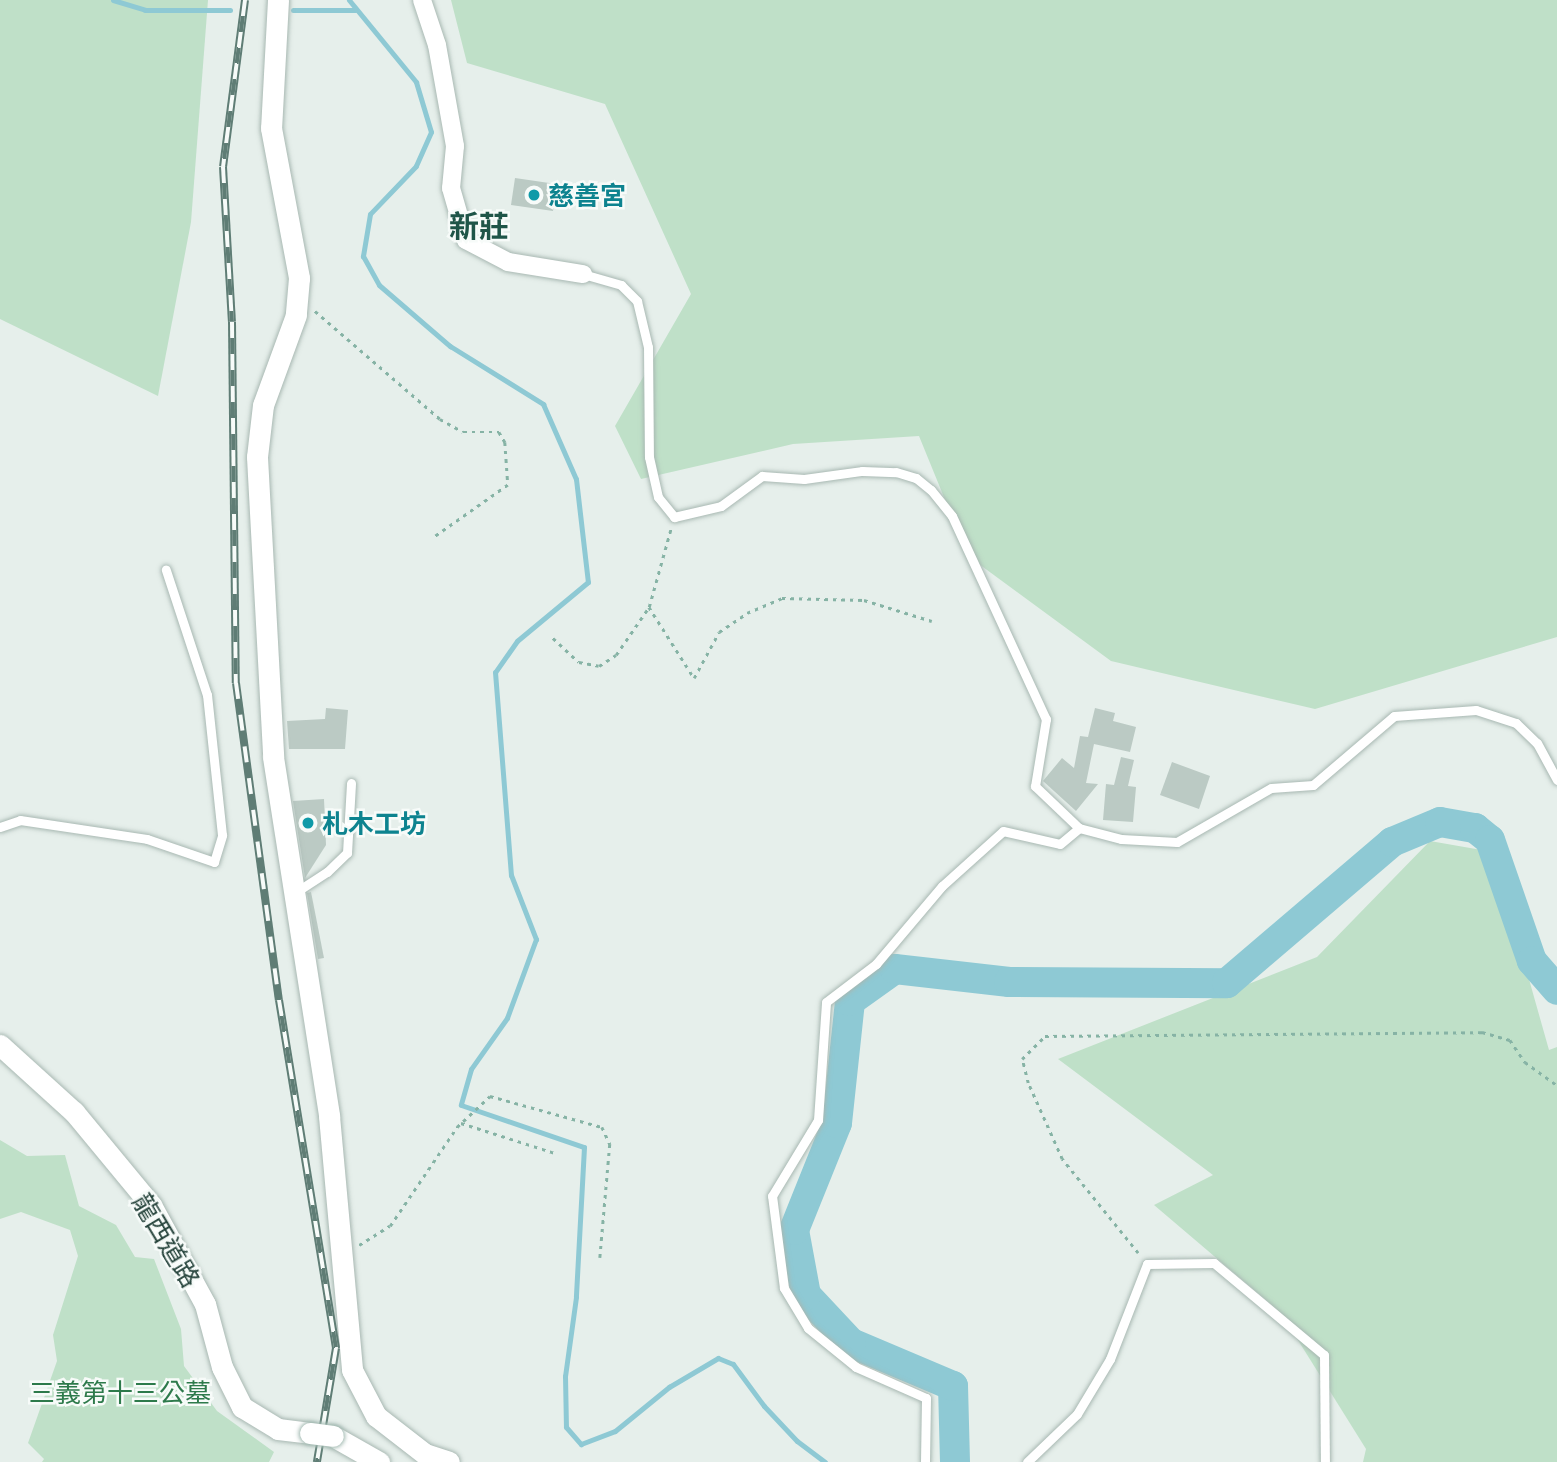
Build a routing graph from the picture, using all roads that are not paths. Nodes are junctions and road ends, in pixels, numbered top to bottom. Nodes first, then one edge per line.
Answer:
1 (278, 0) edge
2 (422, 0) edge
3 (583, 274) joint
4 (166, 570) dead end
5 (1557, 780) edge
6 (351, 783) dead end
7 (0, 827) edge
8 (1079, 828) junction
9 (294, 893) junction
10 (0, 1045) edge
11 (379, 1462) edge
12 (449, 1462) edge
13 (925, 1462) edge
14 (1027, 1462) edge
15 (1325, 1462) edge

1 - 9 street
2 - 3 street
3 - 8 lane
4 - 7 lane
5 - 8 lane
6 - 9 lane
8 - 13 lane
9 - 12 street
10 - 11 street, 龍西道路, bridge
14 - 15 lane

